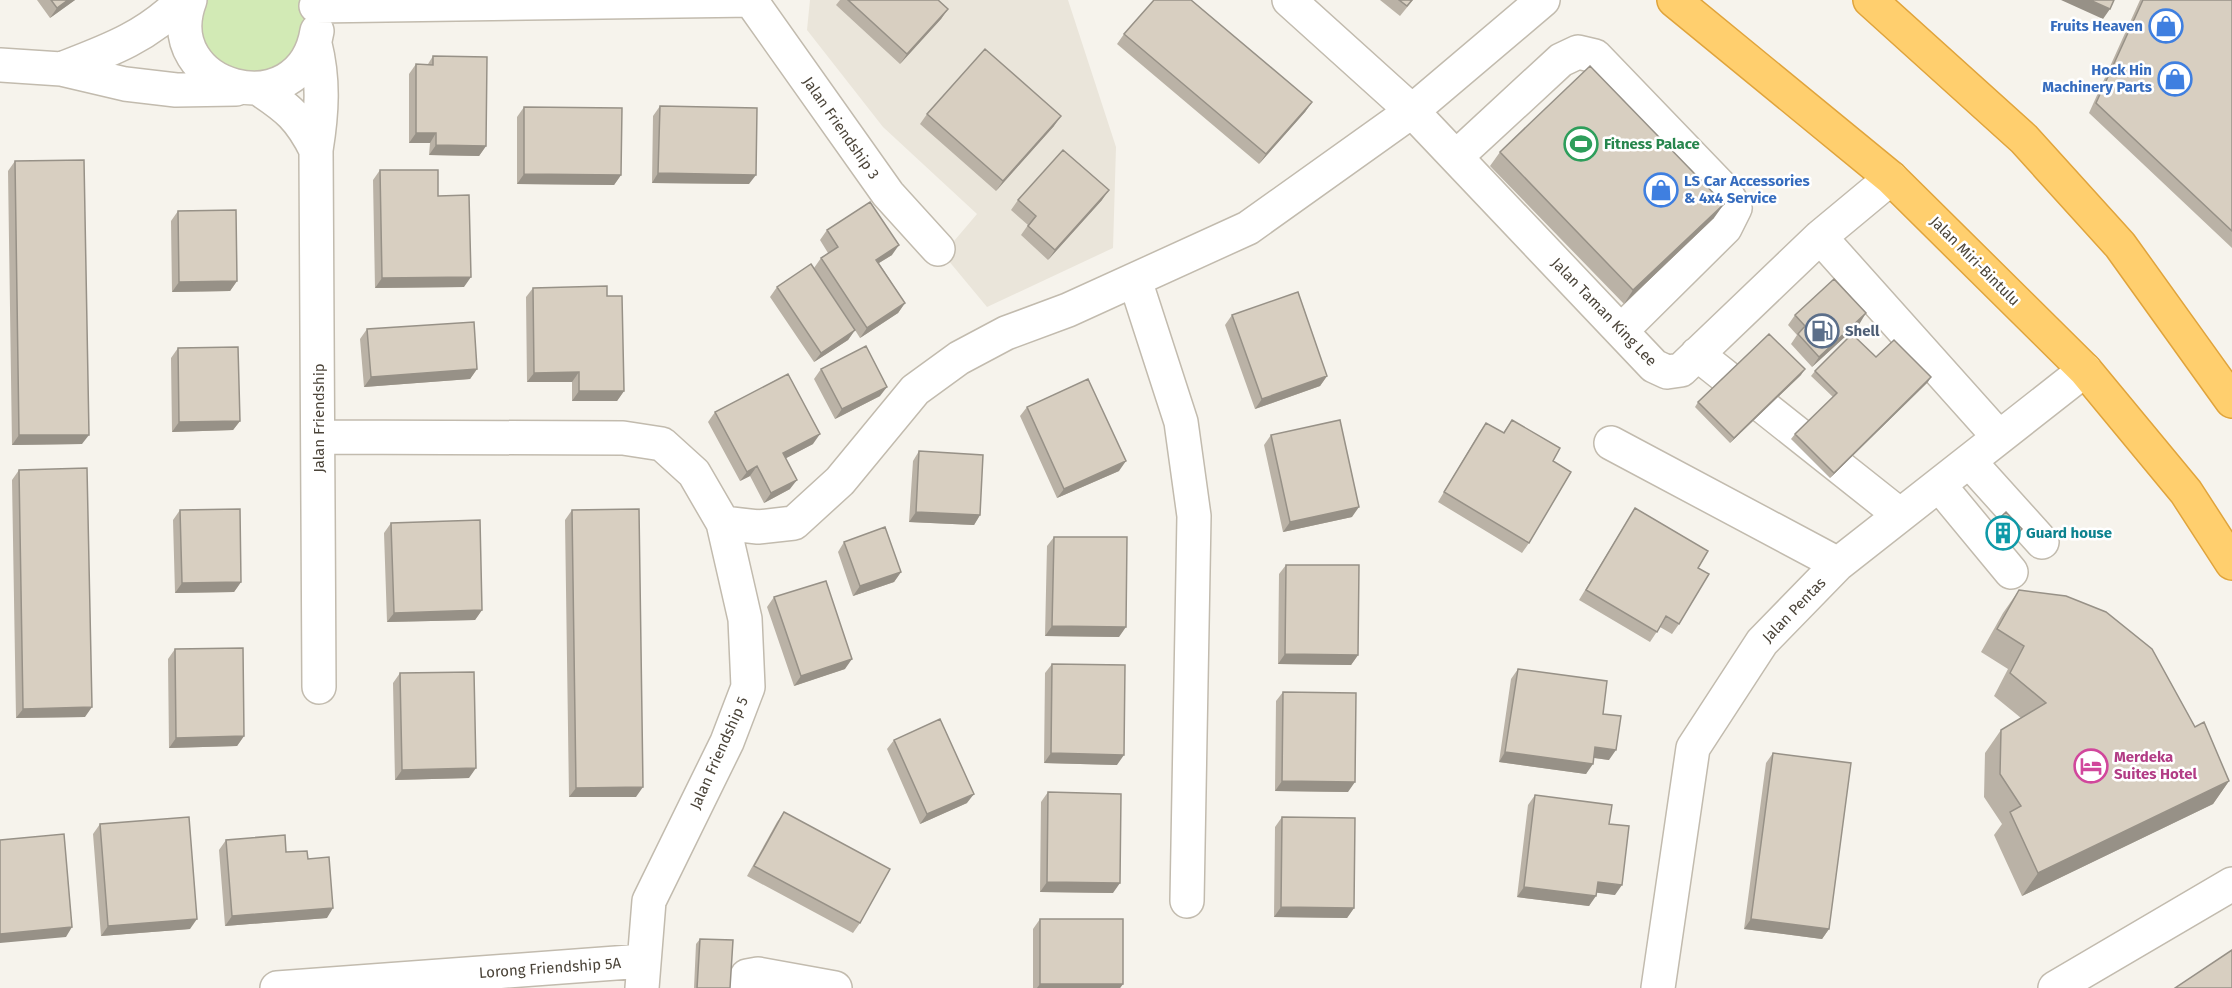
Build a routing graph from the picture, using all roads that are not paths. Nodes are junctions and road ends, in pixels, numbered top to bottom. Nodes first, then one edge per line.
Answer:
1 (183, 0) edge
2 (190, 0) edge
3 (1289, 0) edge
4 (1544, 0) edge
5 (1674, 0) edge
6 (1870, 0) edge
7 (753, 1) edge
8 (315, 3) edge
9 (315, 44) junction
10 (0, 65) edge
11 (61, 69) junction
12 (250, 89) junction
13 (1412, 111) junction
14 (316, 150) junction
15 (1456, 157) junction
16 (1891, 178) junction
17 (1820, 237) junction
18 (938, 249) dead end
19 (1135, 280) junction
20 (1621, 332) junction
21 (1697, 354) junction
22 (2085, 370) junction
23 (2229, 392) edge
24 (320, 436) junction
25 (1999, 437) junction
26 (1611, 443) dead end
27 (1969, 461) junction
28 (1939, 485) junction
29 (1900, 515) junction
30 (723, 523) junction
31 (2042, 542) dead end
32 (2232, 563) edge
33 (1838, 564) junction
34 (2011, 572) dead end
35 (319, 687) dead end
36 (2232, 884) edge
37 (1187, 901) dead end
38 (643, 975) edge
39 (277, 988) edge
40 (740, 988) edge
41 (835, 988) edge
42 (1658, 988) edge
43 (2055, 988) edge

1 - 11 street
2 - 12 street, Jalan Friendship
3 - 13 street, Jalan Taman King Lee
4 - 13 street
5 - 16 highway, Jalan Miri-Bintulu
6 - 23 highway
7 - 8 street, Jalan Friendship 3
7 - 18 street, Jalan Friendship 3
8 - 9 street
9 - 12 street
9 - 14 street, Jalan Friendship
10 - 11 street
11 - 12 street
12 - 14 street, Jalan Friendship
13 - 15 street, Jalan Taman King Lee
13 - 19 street
14 - 24 street, Jalan Friendship
15 - 20 street, Jalan Taman King Lee
15 - 20 street
16 - 17 street, Jalan Taman King Lee
16 - 22 highway, Jalan Miri-Bintulu
17 - 21 street, Jalan Taman King Lee
17 - 25 street
19 - 30 street
19 - 37 street
20 - 21 street, Jalan Taman King Lee
21 - 29 street
22 - 25 street, Jalan Pentas
22 - 32 highway, Jalan Miri-Bintulu
24 - 30 street, Jalan Friendship 5
24 - 35 street, Jalan Friendship
25 - 27 street, Jalan Pentas
26 - 33 street
27 - 28 street, Jalan Pentas
27 - 31 street
28 - 29 street, Jalan Pentas
28 - 34 street
29 - 33 street, Jalan Pentas
30 - 38 street, Jalan Friendship 5
33 - 42 street, Jalan Pentas
36 - 43 street
38 - 39 street, Lorong Friendship 5A
40 - 41 street

